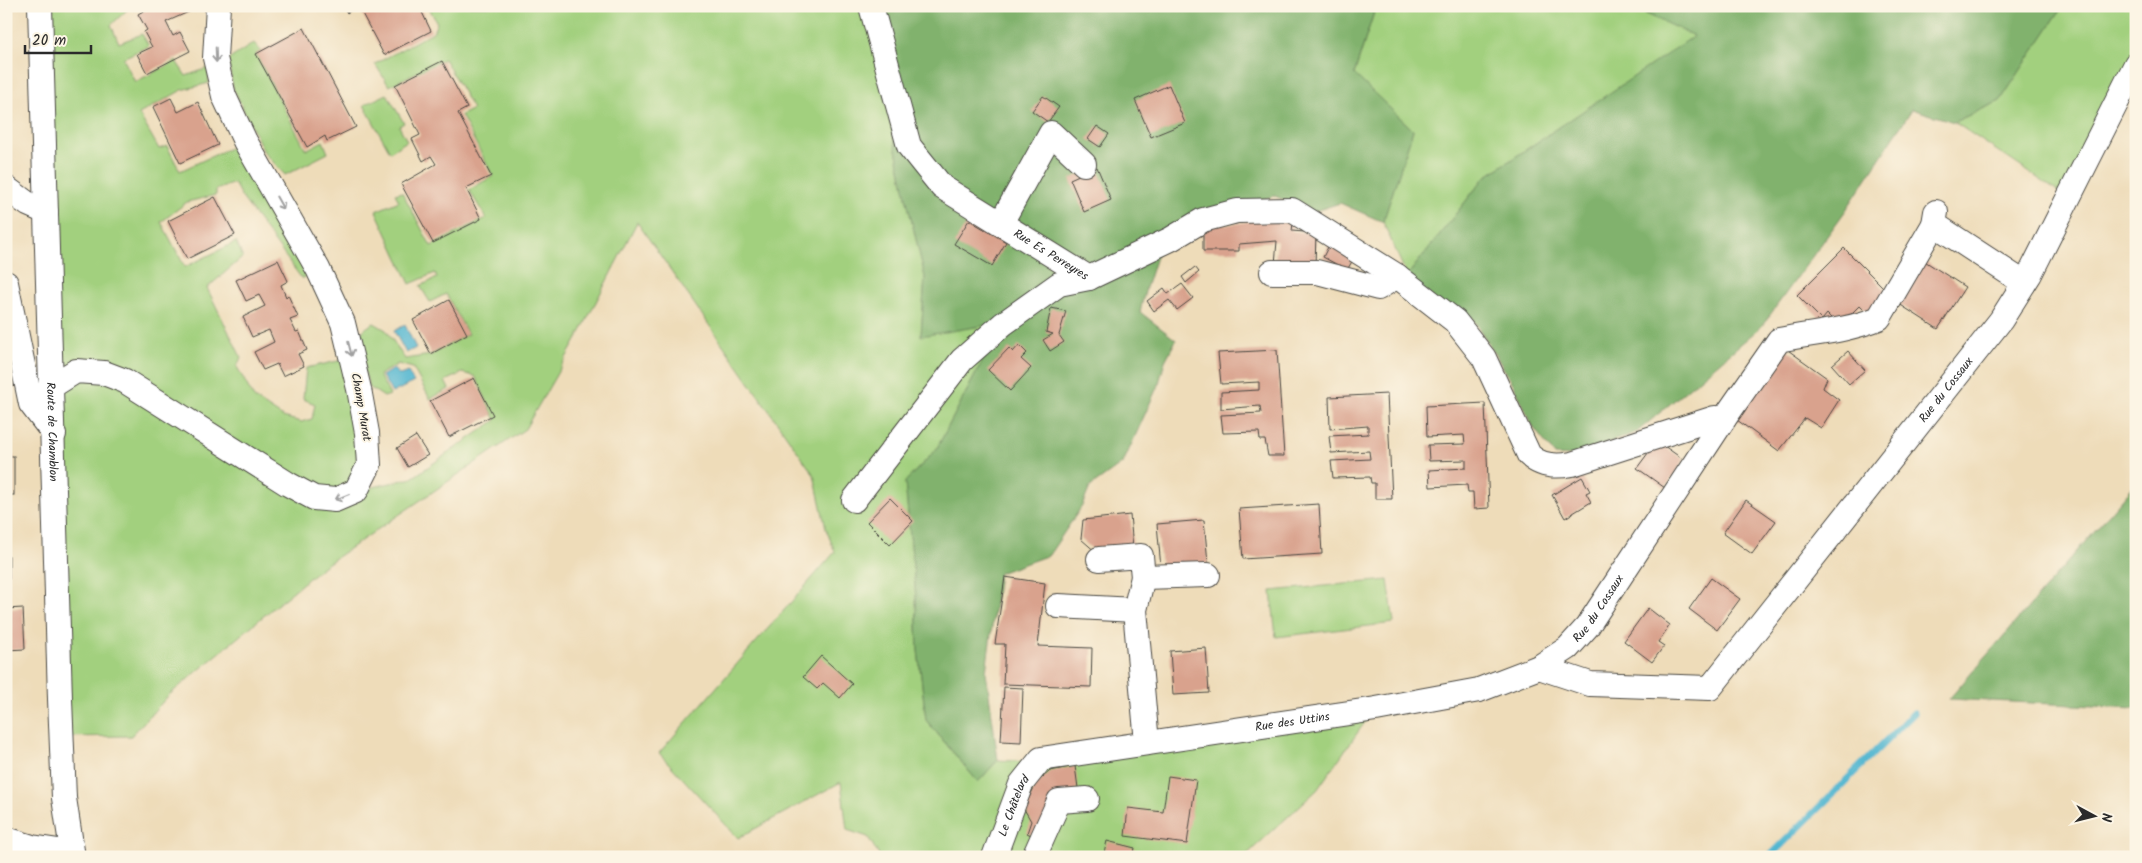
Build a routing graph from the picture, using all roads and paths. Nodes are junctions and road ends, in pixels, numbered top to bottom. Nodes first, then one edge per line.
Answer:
1 (40, 6) edge
2 (218, 6) edge
3 (871, 6) edge
4 (2136, 64) edge
5 (1084, 164) dead end
6 (6, 188) edge
7 (46, 212) junction
8 (1001, 223) junction
9 (1272, 272) dead end
10 (1397, 276) junction
11 (1089, 278) junction
12 (6, 282) edge
13 (2024, 283) junction
14 (52, 386) junction
15 (1724, 419) junction
16 (54, 434) junction
17 (854, 500) dead end
18 (1099, 559) dead end
19 (1208, 575) dead end
20 (1143, 577) junction
21 (1058, 606) dead end
22 (1135, 610) junction
23 (1539, 667) junction
24 (1146, 743) junction
25 (1041, 758) joint
26 (1087, 799) dead end
27 (6, 839) edge
28 (72, 855) edge
29 (994, 857) edge
30 (1034, 857) edge

1 - 7 street, Route de Chamblon
2 -> 14 street, Champ Murat
3 - 8 street, Rue Es Perreyres
4 - 13 street, Rue du Cossaux
5 - 8 street
6 - 7 street
7 - 14 street, Route de Chamblon
8 - 11 street, Rue Es Perreyres
9 - 10 street
10 - 11 street, Rue Es Perreyres
10 - 15 street, Rue Es Perreyres
11 - 17 street
12 - 16 street
13 - 15 street, Rue du Cossaux
13 - 23 street, Rue du Cossaux
14 - 16 street, Route de Chamblon
15 - 23 street, Rue du Cossaux
16 - 28 street, Route de Chamblon
18 - 20 street
19 - 20 street
20 - 22 street
21 - 22 street
22 - 24 street
23 - 24 street, Rue des Uttins
24 - 25 street, Rue des Uttins
25 - 29 street, Le Châtelard
26 - 30 street
27 - 28 street

